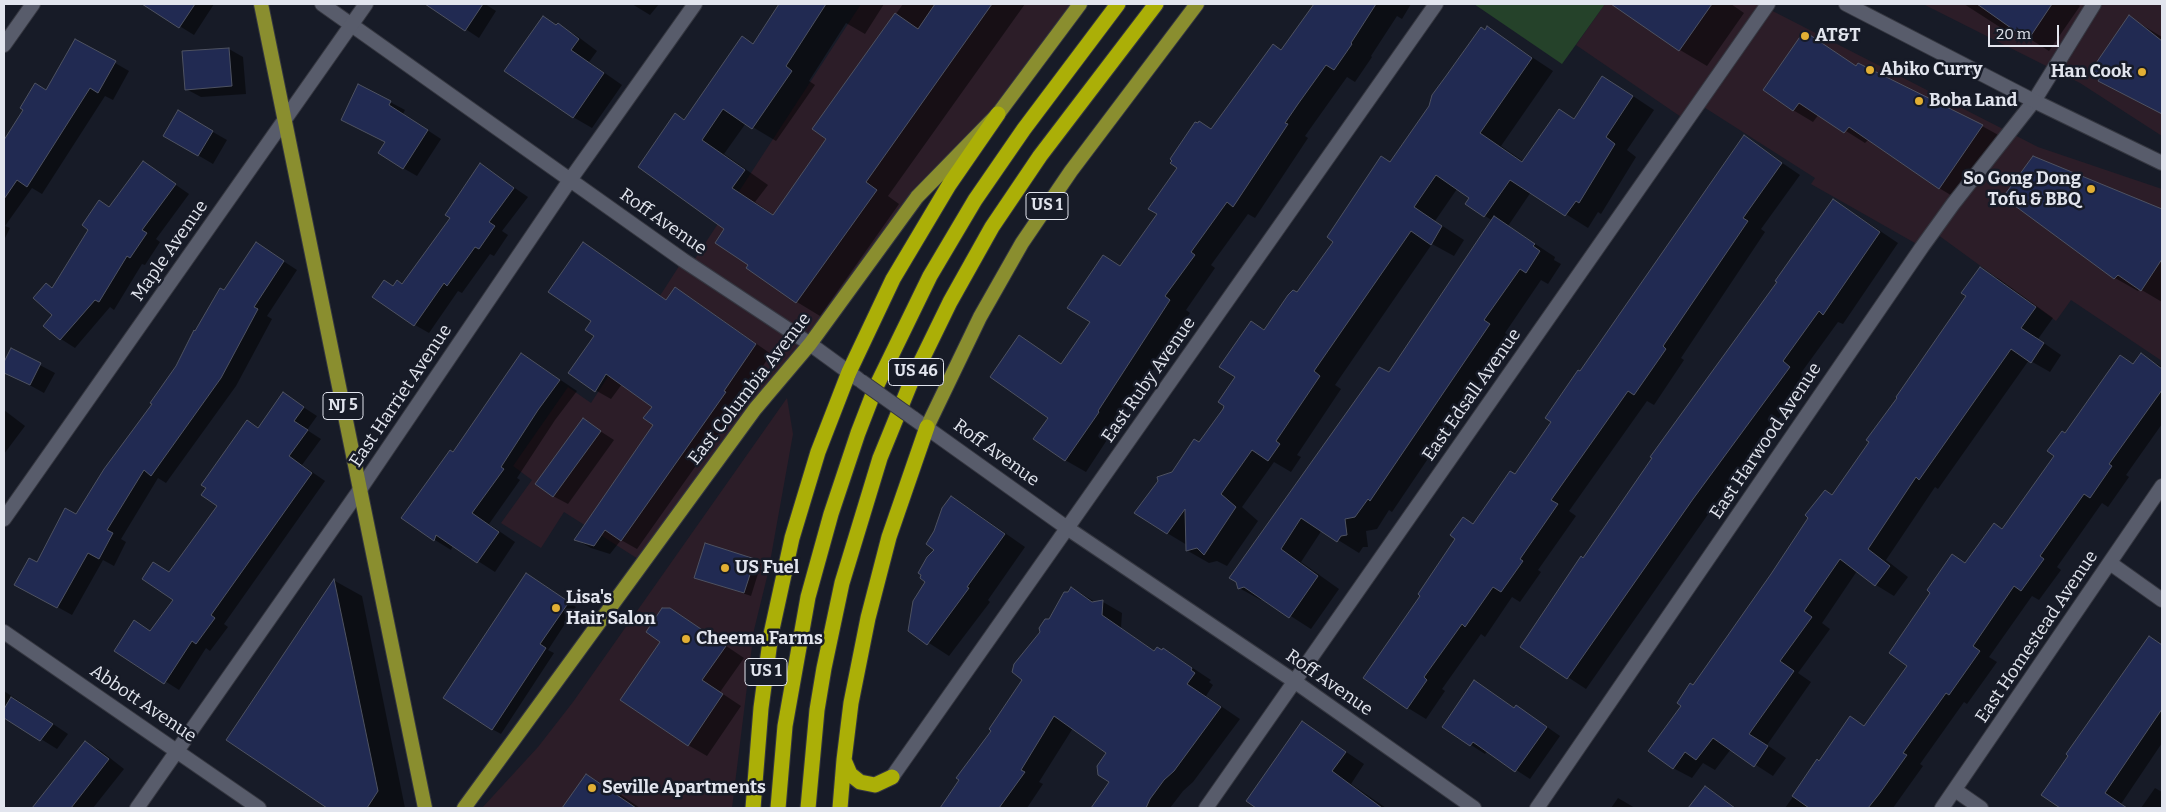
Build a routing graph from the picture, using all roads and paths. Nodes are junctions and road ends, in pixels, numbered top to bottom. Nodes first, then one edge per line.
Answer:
1 (33, 4) edge
2 (261, 4) edge
3 (322, 4) edge
4 (366, 4) edge
5 (695, 4) edge
6 (1080, 4) edge
7 (1118, 4) edge
8 (1156, 4) edge
9 (1197, 4) edge
10 (1436, 4) edge
11 (1768, 4) edge
12 (1846, 4) edge
13 (2094, 4) edge
14 (352, 24) junction
15 (4, 45) edge
16 (2034, 101) junction
17 (998, 114) junction
18 (285, 119) junction
19 (2162, 163) edge
20 (570, 180) junction
21 (810, 344) junction
22 (855, 376) junction
23 (927, 428) junction
24 (2162, 486) edge
25 (361, 488) junction
26 (4, 519) edge
27 (1067, 528) junction
28 (2110, 563) junction
29 (2162, 600) edge
30 (4, 632) edge
31 (1294, 681) junction
32 (178, 750) junction
33 (844, 760) junction
34 (892, 777) joint
35 (1955, 790) junction
36 (138, 808) edge
37 (259, 808) edge
38 (425, 808) edge
39 (464, 808) edge
40 (753, 808) edge
41 (778, 808) edge
42 (808, 808) edge
43 (840, 808) edge
44 (1206, 808) edge
45 (1474, 808) edge
46 (1537, 808) edge
47 (1942, 808) edge
48 (1982, 808) edge

1 - 15 street
2 - 18 main road, NJ 5
3 - 14 street, Roff Avenue
4 - 14 street, Maple Avenue
5 - 20 street, East Harriet Avenue
6 - 17 main road, East Columbia Avenue / US 1
7 - 41 highway, US 46
8 - 42 highway, US 46
9 - 23 main road, US 1
10 - 27 street, East Ruby Avenue
11 - 31 street, East Edsall Avenue
12 - 16 street
13 - 16 street, East Harwood Avenue
14 - 18 street, Maple Avenue
14 - 20 street, Roff Avenue
16 - 19 street
16 - 46 street, East Harwood Avenue
17 - 21 main road, East Columbia Avenue
17 - 22 highway, US 1
18 - 25 main road, NJ 5
18 - 26 street, Maple Avenue
20 - 21 street, Roff Avenue
20 - 25 street, East Harriet Avenue
21 - 22 street, Roff Avenue
21 - 39 main road, East Columbia Avenue
22 - 23 street, Roff Avenue, bridge
22 - 40 highway, US 1
23 - 27 street, Roff Avenue
23 - 33 highway, US 1
24 - 28 street, East Homestead Avenue
25 - 32 street, East Harriet Avenue
25 - 38 main road, NJ 5
27 - 31 street, Roff Avenue
27 - 34 street, East Ruby Avenue
28 - 29 street
28 - 35 street, East Homestead Avenue
30 - 32 street, Abbott Avenue
31 - 44 street, East Edsall Avenue
31 - 45 street, Roff Avenue
32 - 36 street, East Harriet Avenue
32 - 37 street, Abbott Avenue
33 - 34 highway
33 - 43 highway, US 1
35 - 47 street, East Homestead Avenue
35 - 48 street

